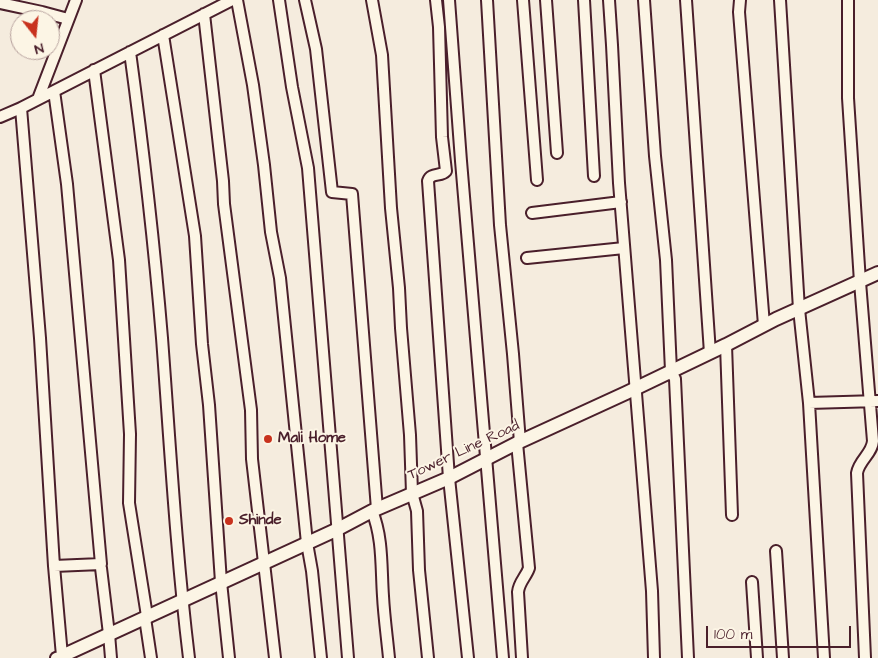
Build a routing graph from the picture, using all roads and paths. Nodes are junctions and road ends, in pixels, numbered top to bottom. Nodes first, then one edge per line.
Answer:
1 (76, 0) edge
2 (232, 0) edge
3 (237, 0) edge
4 (278, 0) edge
5 (305, 0) edge
6 (372, 0) edge
7 (436, 0) edge
8 (449, 0) edge
9 (487, 0) edge
10 (523, 0) edge
11 (546, 0) edge
12 (584, 0) edge
13 (609, 0) edge
14 (644, 0) edge
15 (686, 0) edge
16 (740, 0) edge
17 (780, 0) edge
18 (848, 0) edge
19 (0, 4) edge
20 (204, 14) junction
21 (68, 19) junction
22 (163, 35) junction
23 (130, 52) junction
24 (94, 70) junction
25 (54, 91) junction
26 (38, 99) junction
27 (21, 108) junction
28 (0, 117) edge
29 (557, 153) dead end
30 (594, 176) dead end
31 (537, 180) dead end
32 (621, 202) junction
33 (532, 213) dead end
34 (624, 248) junction
35 (528, 258) dead end
36 (878, 273) edge
37 (860, 282) junction
38 (799, 309) junction
39 (764, 325) junction
40 (726, 345) junction
41 (710, 353) junction
42 (671, 371) junction
43 (635, 388) junction
44 (874, 401) edge
45 (809, 403) junction
46 (518, 442) junction
47 (487, 458) junction
48 (449, 478) junction
49 (412, 494) junction
50 (375, 510) junction
51 (732, 515) dead end
52 (338, 528) junction
53 (307, 543) junction
54 (776, 551) dead end
55 (264, 562) junction
56 (54, 566) junction
57 (101, 568) dead end
58 (221, 582) junction
59 (752, 582) dead end
60 (182, 600) junction
61 (146, 617) junction
62 (110, 634) junction
63 (60, 657) edge
64 (111, 658) edge
65 (152, 658) edge
66 (190, 658) edge
67 (229, 658) edge
68 (275, 658) edge
69 (321, 658) edge
70 (348, 658) edge
71 (389, 658) edge
72 (428, 658) edge
73 (468, 658) edge
74 (503, 658) edge
75 (522, 658) edge
76 (654, 658) edge
77 (688, 658) edge
78 (757, 658) edge
79 (783, 658) edge
80 (824, 658) edge
81 (865, 658) edge

1 - 21 street
2 - 20 street
3 - 53 street
4 - 52 street
5 - 50 street
6 - 49 street
7 - 48 street
8 - 47 street
9 - 46 street
10 - 31 street
11 - 29 street
12 - 30 street
13 - 32 street
14 - 42 street
15 - 41 street
16 - 39 street
17 - 38 street
18 - 37 street
19 - 21 street
20 - 22 street
20 - 55 street
21 - 26 street
22 - 23 street
22 - 58 street
23 - 24 street
23 - 60 street
24 - 25 street
24 - 61 street
25 - 26 street
25 - 56 street
26 - 27 street
27 - 28 street
27 - 56 street
32 - 33 street
32 - 34 street
34 - 35 street
34 - 43 street
36 - 37 street, Tower Line Road
37 - 38 street, Tower Line Road
37 - 44 street
38 - 39 street, Tower Line Road
38 - 45 street
39 - 40 street, Tower Line Road
40 - 41 street, Tower Line Road
40 - 51 street
41 - 42 street, Tower Line Road
42 - 43 street, Tower Line Road
42 - 77 street
43 - 46 street, Tower Line Road
43 - 76 street
44 - 45 street
44 - 81 street
45 - 80 street
46 - 47 street, Tower Line Road
46 - 75 street
47 - 48 street, Tower Line Road
47 - 74 street
48 - 49 street, Tower Line Road
48 - 73 street
49 - 50 street, Tower Line Road
49 - 72 street
50 - 52 street, Tower Line Road
50 - 71 street
52 - 53 street, Tower Line Road
52 - 70 street
53 - 55 street, Tower Line Road
53 - 69 street
54 - 79 street
55 - 58 street, Tower Line Road
55 - 68 street
56 - 63 street
57 - 62 street
58 - 60 street, Tower Line Road
58 - 67 street
59 - 78 street
60 - 61 street, Tower Line Road
60 - 66 street
61 - 62 street, Tower Line Road
61 - 65 street
62 - 63 street, Tower Line Road
62 - 64 street

